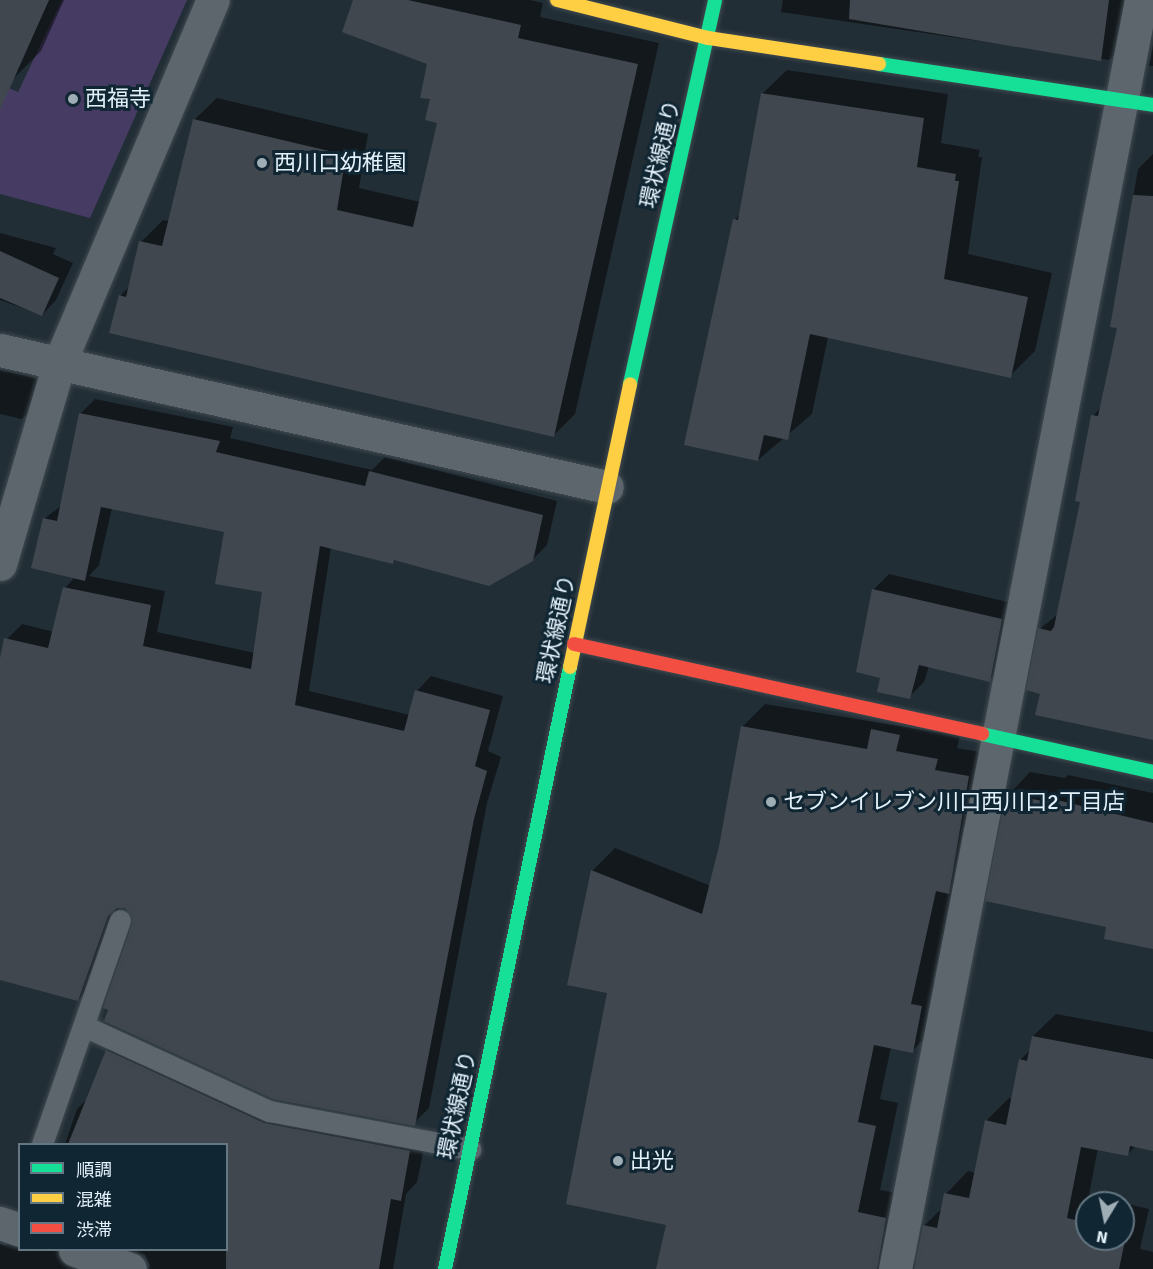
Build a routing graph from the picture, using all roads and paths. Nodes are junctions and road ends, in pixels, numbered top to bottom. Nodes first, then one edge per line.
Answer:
1 (213, 0) edge
2 (557, 0) edge
3 (715, 0) edge
4 (1141, 0) edge
5 (708, 38) junction
6 (1137, 103) edge
7 (0, 350) edge
8 (59, 364) junction
9 (607, 487) junction
10 (0, 564) edge
11 (574, 644) junction
12 (999, 737) junction
13 (1153, 772) edge
14 (120, 920) dead end
15 (84, 1026) junction
16 (42, 1143) edge
17 (470, 1149) junction
18 (78, 1251) edge
19 (130, 1269) edge
20 (445, 1269) edge
21 (895, 1269) edge

1 - 8 street
2 - 5 main road
3 - 5 main road, 環状線通り
4 - 6 street
5 - 6 main road
5 - 9 main road, 環状線通り
6 - 12 street
7 - 8 street
8 - 9 street
8 - 10 street
9 - 11 main road, 環状線通り
11 - 12 main road
11 - 17 main road, 環状線通り
12 - 13 main road
12 - 21 street
14 - 15 lane
15 - 16 lane
15 - 17 lane
17 - 20 main road, 環状線通り
18 - 19 street

